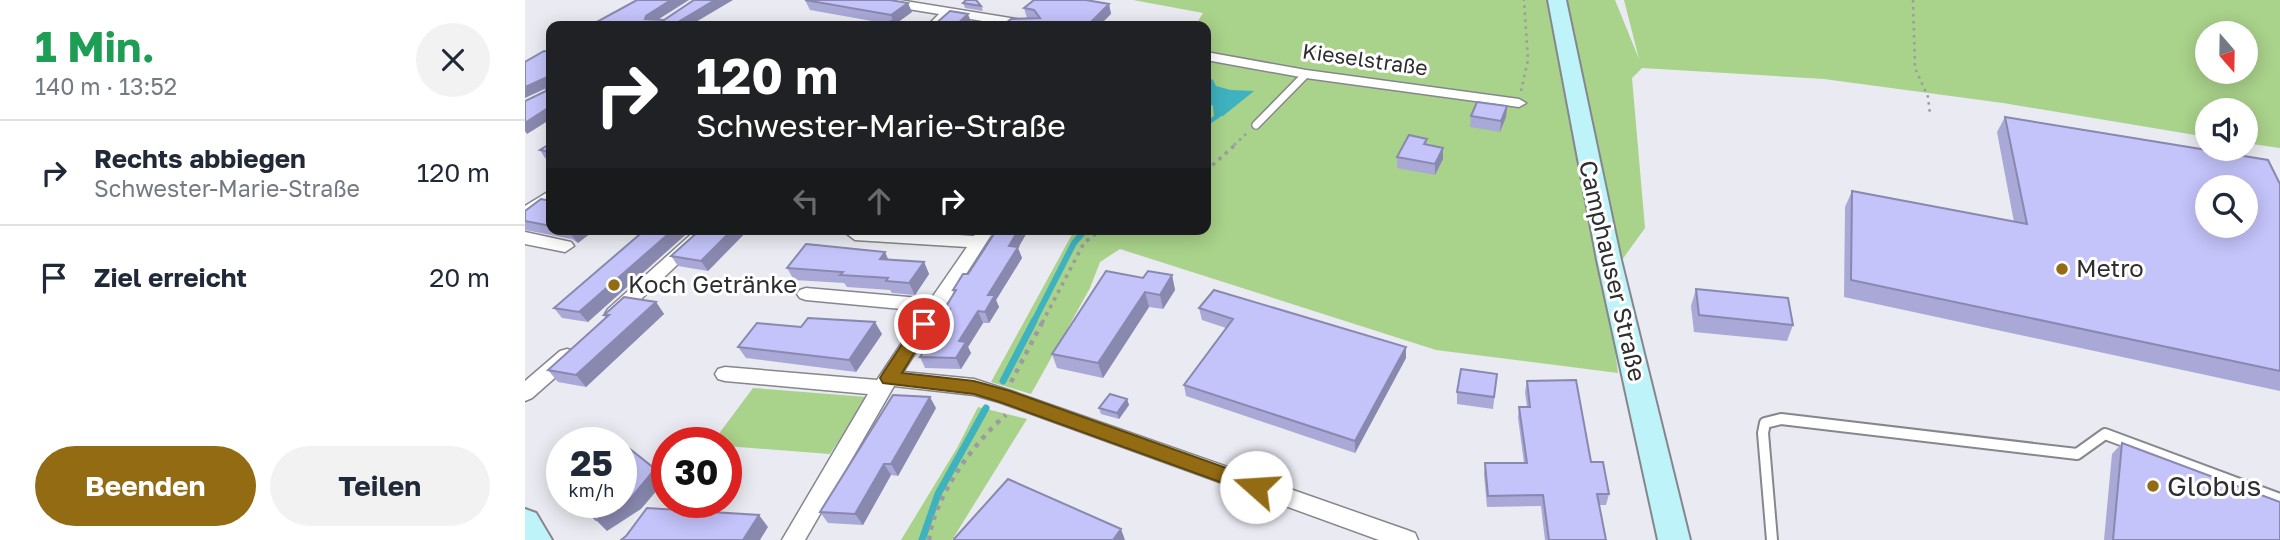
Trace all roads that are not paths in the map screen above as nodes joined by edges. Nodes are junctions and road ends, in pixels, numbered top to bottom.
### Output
1 (877, 0) edge
2 (1557, 0) edge
3 (949, 12) junction
4 (939, 21) edge
5 (1004, 21) edge
6 (1211, 57) edge
7 (1307, 74) junction
8 (1519, 103) road end
9 (1256, 125) road end
10 (546, 199) edge
11 (525, 214) edge
12 (700, 235) edge
13 (919, 235) edge
14 (983, 236) edge
15 (525, 238) edge
16 (565, 246) dead end
17 (806, 294) dead end
18 (936, 306) junction
19 (596, 329) edge
20 (576, 348) edge
21 (725, 374) dead end
22 (886, 383) junction
23 (525, 393) edge
24 (2280, 499) edge
25 (525, 523) edge
26 (536, 540) edge
27 (793, 540) edge
28 (1407, 540) edge
29 (1674, 540) edge
30 (1772, 540) edge

1 - 3 street
2 - 29 street, Camphauser Straße
3 - 4 street
3 - 5 street
6 - 7 street, Kieselstraße
7 - 8 street, Kieselstraße
7 - 9 lane
10 - 11 street
12 - 19 street
13 - 14 street
14 - 18 street
15 - 16 street
17 - 18 street
18 - 22 street
20 - 23 street
21 - 22 street
22 - 27 street
22 - 28 street
24 - 30 lane
25 - 26 street

